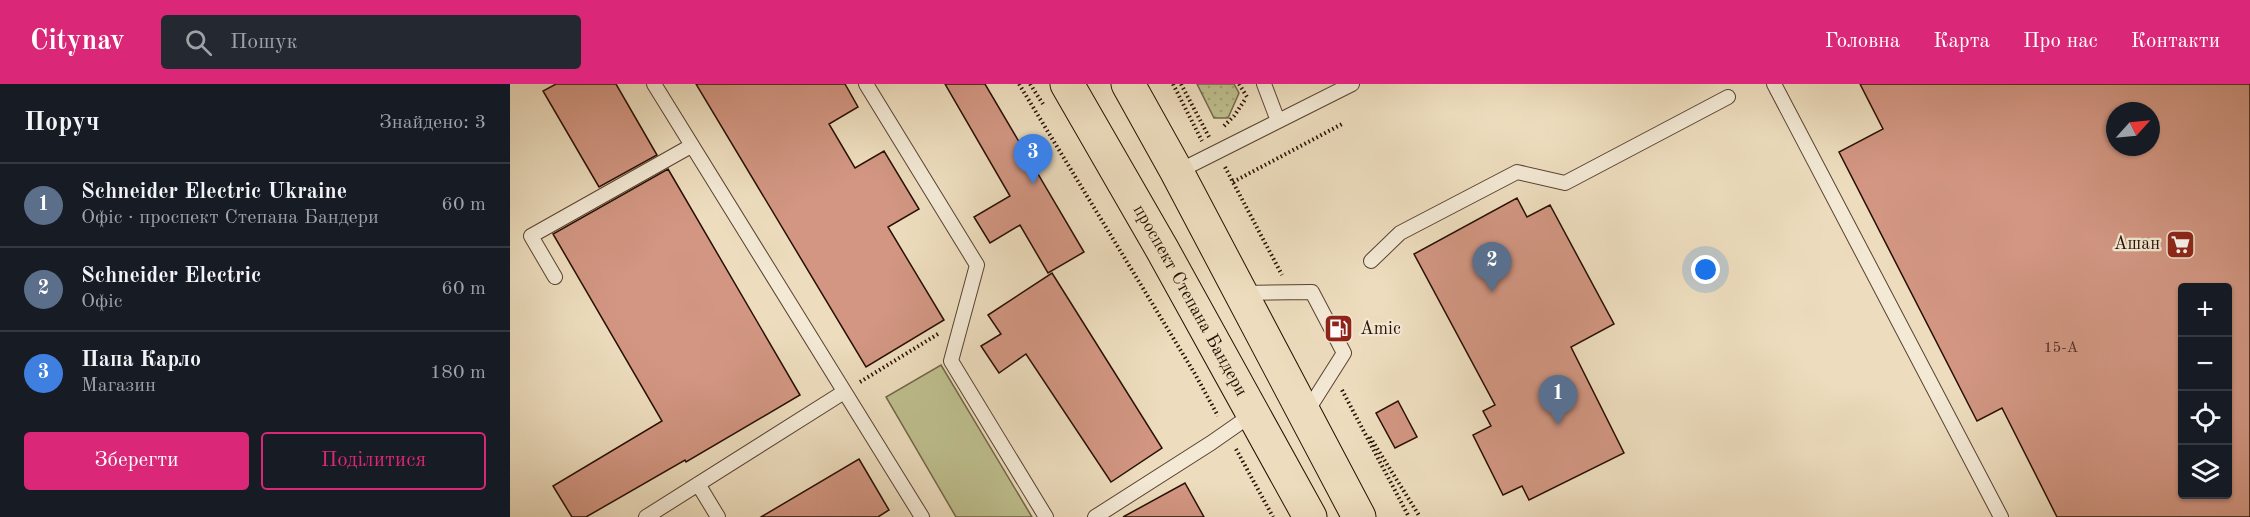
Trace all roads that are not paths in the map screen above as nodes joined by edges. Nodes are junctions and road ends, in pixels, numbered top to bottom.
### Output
1 (654, 84) edge
2 (866, 84) edge
3 (1128, 84) edge
4 (1264, 84) edge
5 (1352, 84) edge
6 (1774, 84) edge
7 (1068, 87) edge
8 (1728, 97) dead end
9 (1278, 122) junction
10 (691, 146) junction
11 (1177, 172) junction
12 (1371, 261) dead end
13 (555, 277) dead end
14 (1240, 293) junction
15 (844, 392) junction
16 (1254, 413) junction
17 (1305, 415) junction
18 (698, 484) junction
19 (646, 517) edge
20 (718, 517) edge
21 (921, 517) edge
22 (1046, 517) edge
23 (1095, 517) edge
24 (1310, 517) edge
25 (1359, 517) edge
26 (2001, 517) edge

1 - 10 lane
2 - 22 lane
3 - 11 main road
4 - 9 lane
5 - 9 lane
6 - 26 lane
7 - 16 main road, проспект Степана Бандери
8 - 12 lane
9 - 11 lane
10 - 13 lane
10 - 15 lane
11 - 14 main road
14 - 17 main road
14 - 17 lane
15 - 18 lane
15 - 21 lane
16 - 23 lane
16 - 24 main road, проспект Степана Бандери
17 - 25 main road
18 - 19 lane
18 - 20 lane

